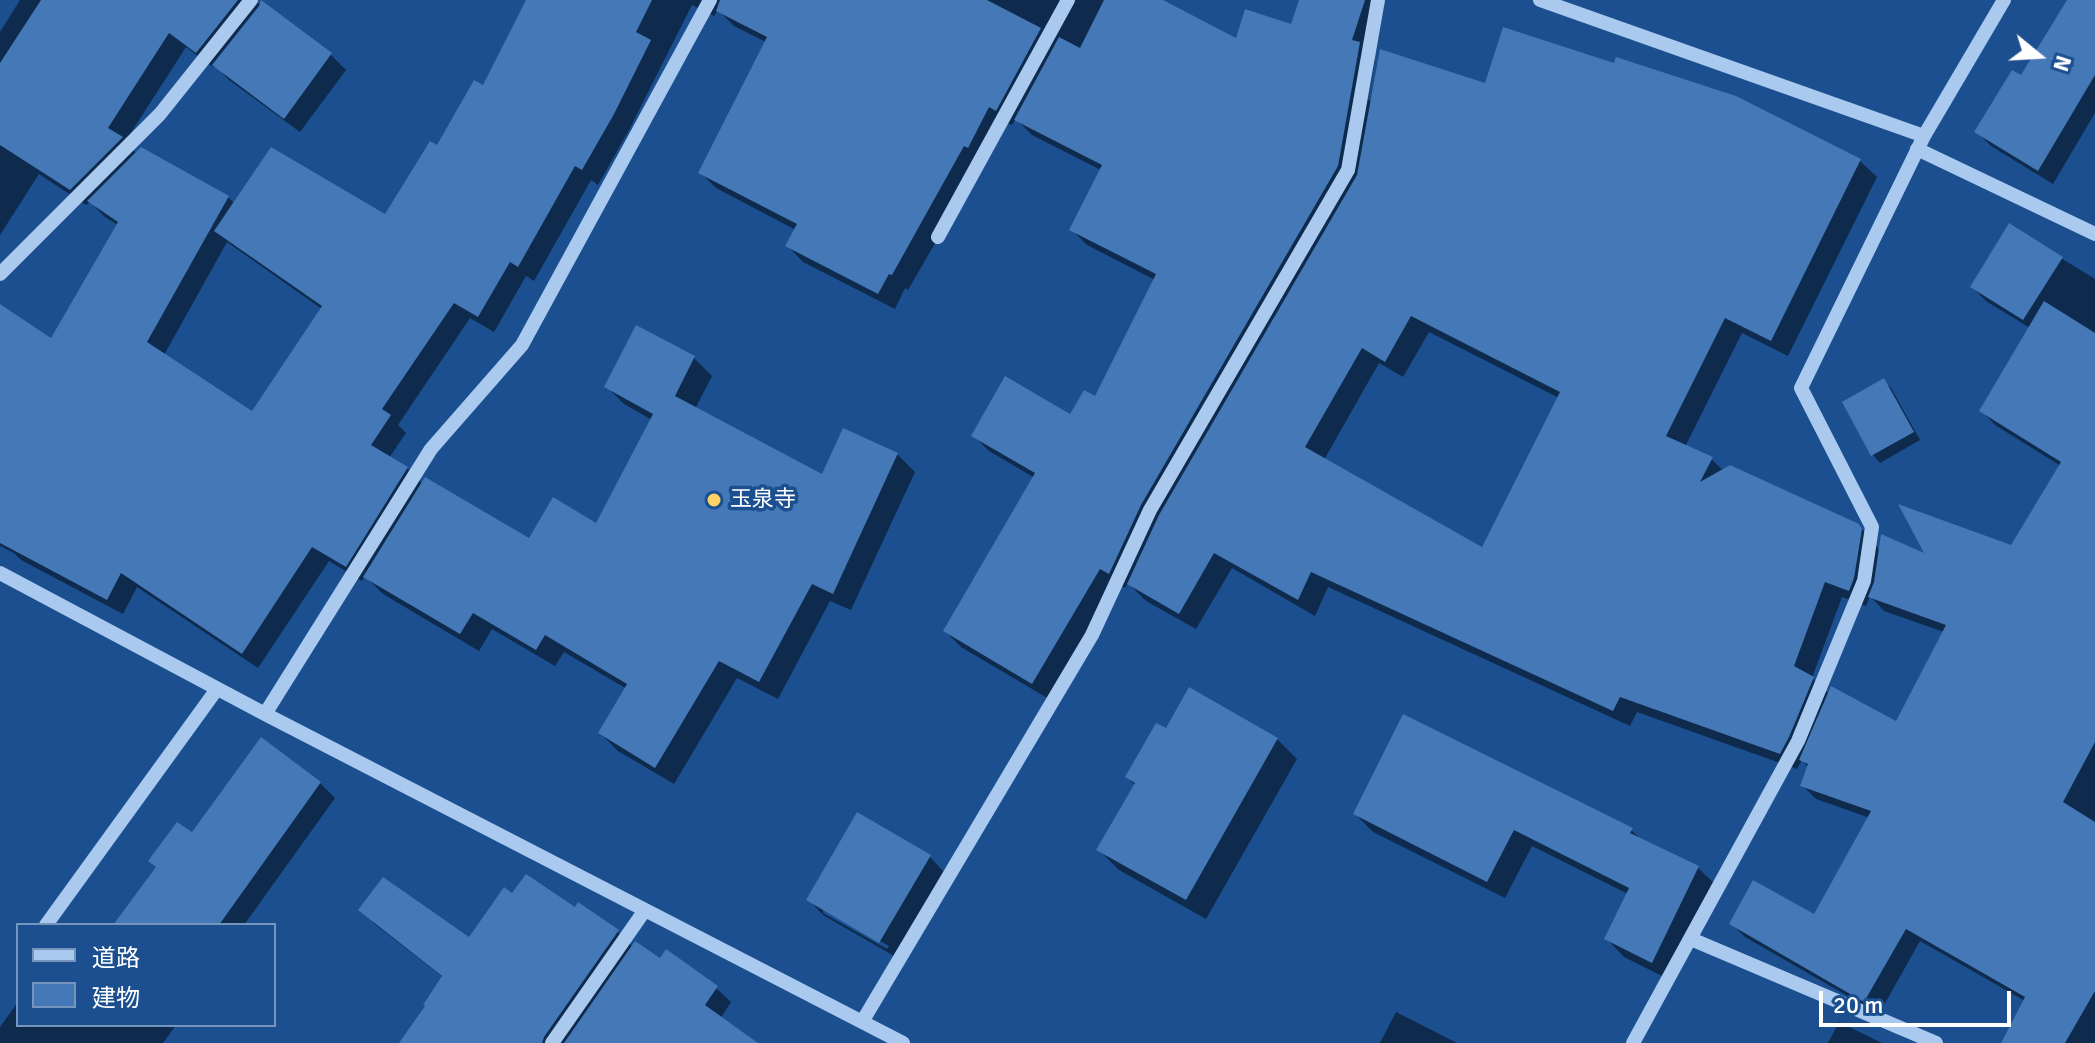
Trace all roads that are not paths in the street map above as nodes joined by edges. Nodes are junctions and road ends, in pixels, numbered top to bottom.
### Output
1 (251, 0) edge
2 (710, 0) edge
3 (1068, 0) edge
4 (1378, 0) edge
5 (1540, 0) edge
6 (2004, 0) edge
7 (1920, 143) junction
8 (2095, 234) edge
9 (938, 237) dead end
10 (0, 274) edge
11 (0, 573) edge
12 (217, 689) junction
13 (265, 714) junction
14 (645, 910) junction
15 (47, 923) edge
16 (1691, 939) junction
17 (862, 1022) junction
18 (552, 1043) edge
19 (903, 1043) edge
20 (1633, 1043) edge
21 (1936, 1043) edge

1 - 10 street
2 - 13 street
3 - 9 street
4 - 17 street
5 - 7 street
6 - 7 street
7 - 8 street
7 - 16 street
11 - 12 street
12 - 13 street
12 - 15 street
13 - 14 street
14 - 17 street
14 - 18 street
16 - 20 street
16 - 21 street
17 - 19 street

